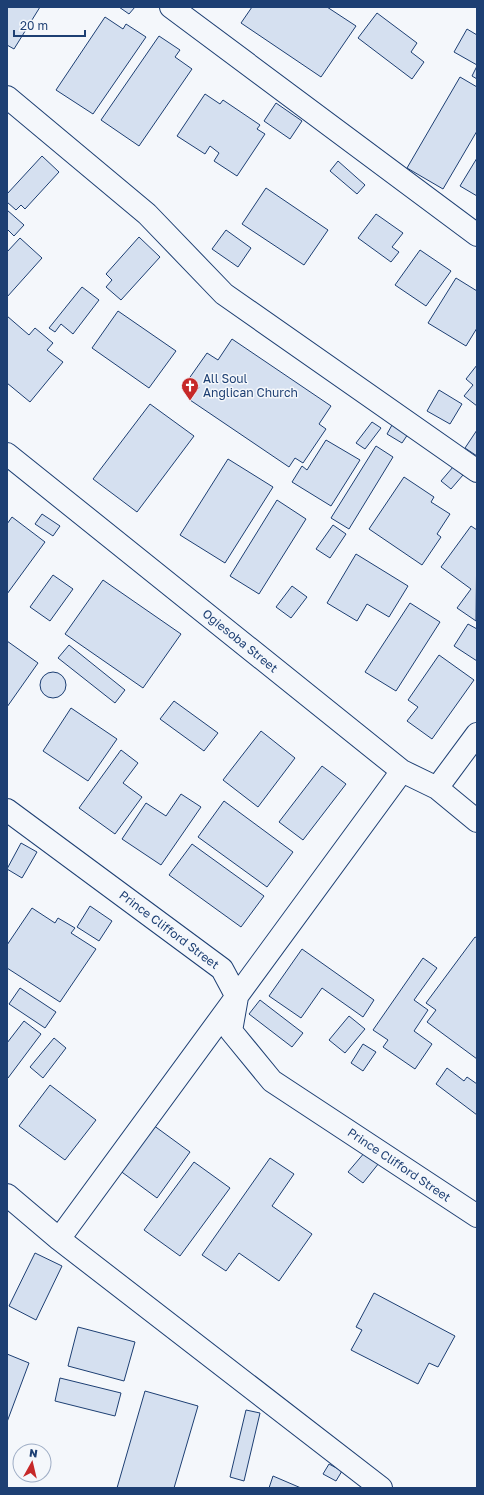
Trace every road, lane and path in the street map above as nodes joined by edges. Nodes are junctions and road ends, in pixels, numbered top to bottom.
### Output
1 (170, 7) edge
2 (7, 97) edge
3 (477, 235) edge
4 (7, 454) edge
5 (477, 470) edge
6 (477, 734) edge
7 (402, 771) junction
8 (436, 788) junction
9 (7, 810) edge
10 (477, 821) edge
11 (237, 997) junction
12 (7, 1195) edge
13 (477, 1216) edge
14 (59, 1239) junction
15 (381, 1488) edge

1 - 3 street
2 - 5 street
4 - 7 street, Ogiesoba Street
6 - 8 street
7 - 8 street, Ogiesoba Street
7 - 11 street
8 - 10 street, Ogiesoba Street
9 - 11 street, Prince Clifford Street
11 - 13 street, Prince Clifford Street
11 - 14 street
12 - 14 street
14 - 15 street

